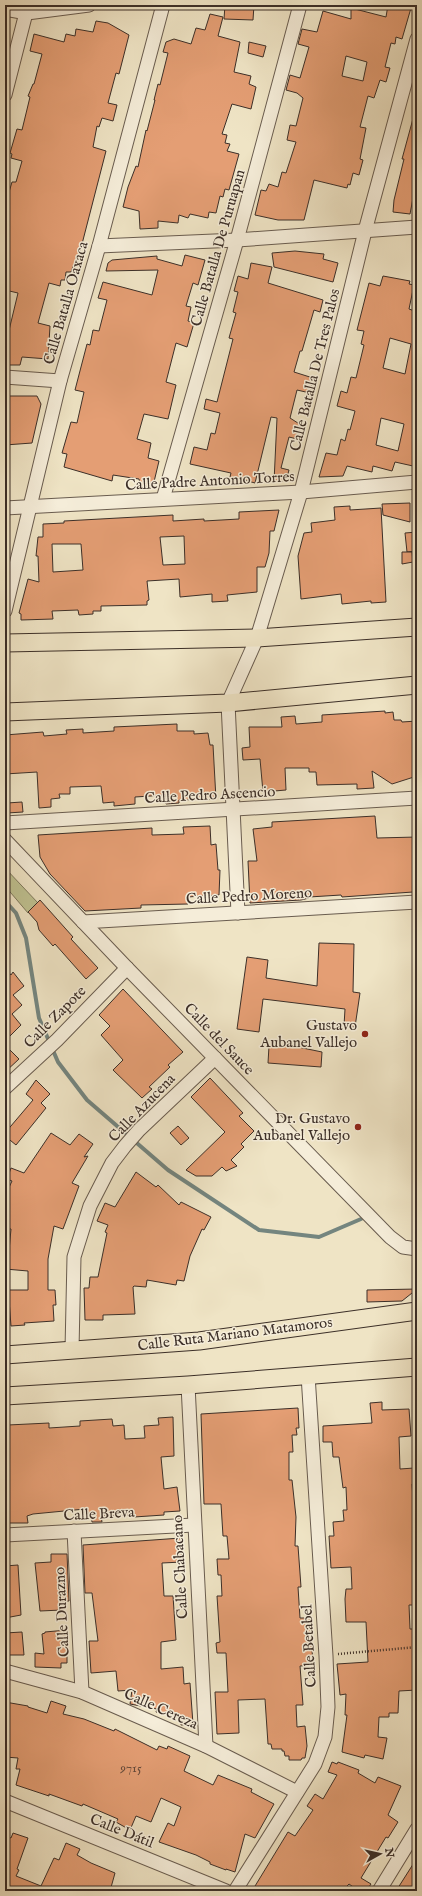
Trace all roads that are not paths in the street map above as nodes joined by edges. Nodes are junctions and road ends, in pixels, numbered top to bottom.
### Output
1 (89, 5) edge
2 (163, 5) edge
3 (300, 5) edge
4 (5, 9) edge
5 (27, 9) edge
6 (417, 39) edge
7 (5, 95) edge
8 (417, 227) edge
9 (365, 231) junction
10 (237, 240) junction
11 (99, 246) junction
12 (5, 377) edge
13 (60, 381) junction
14 (417, 482) edge
15 (301, 492) junction
16 (163, 499) junction
17 (5, 508) edge
18 (29, 508) junction
19 (5, 611) edge
20 (417, 627) edge
21 (257, 638) junction
22 (5, 643) edge
23 (417, 685) edge
24 (228, 703) junction
25 (5, 712) edge
26 (417, 798) edge
27 (234, 809) junction
28 (5, 823) edge
29 (5, 840) edge
30 (417, 902) edge
31 (238, 913) junction
32 (83, 922) junction
33 (127, 968) junction
34 (215, 1058) junction
35 (5, 1088) edge
36 (417, 1249) edge
37 (417, 1311) edge
38 (72, 1350) junction
39 (5, 1355) edge
40 (417, 1367) edge
41 (308, 1375) junction
42 (188, 1385) junction
43 (5, 1396) edge
44 (194, 1525) junction
45 (74, 1531) junction
46 (5, 1535) edge
47 (5, 1671) edge
48 (82, 1692) junction
49 (206, 1746) junction
50 (297, 1792) junction
51 (5, 1801) edge
52 (417, 1828) edge
53 (226, 1891) edge
54 (235, 1891) edge
55 (379, 1891) edge

1 - 5 street
2 - 11 street, Calle Batalla Oaxaca
3 - 10 street, Calle Batalla De Puruapan
4 - 5 street
5 - 7 street
6 - 9 street, Calle Batalla De Tres Palos
8 - 9 street
9 - 10 street
9 - 15 street, Calle Batalla De Tres Palos
10 - 11 street
10 - 16 street, Calle Batalla De Puruapan
11 - 13 street, Calle Batalla Oaxaca
12 - 13 street
13 - 18 street, Calle Batalla Oaxaca
14 - 15 street, Calle Padre Antonio Torres
15 - 16 street, Calle Padre Antonio Torres
15 - 21 street, Calle Batalla De Tres Palos
16 - 18 street, Calle Padre Antonio Torres
17 - 18 street, Calle Padre Antonio Torres
18 - 19 street, Calle Batalla Oaxaca
20 - 21 main road
21 - 22 main road
21 - 24 street, Calle Batalla De Tres Palos
23 - 24 main road
24 - 25 main road
24 - 27 street
26 - 27 street, Calle Pedro Ascencio
27 - 28 street, Calle Pedro Ascencio
27 - 31 street
29 - 32 street, Calle del Sauce
30 - 31 street, Calle Pedro Moreno
31 - 32 street, Calle Pedro Moreno
32 - 33 street, Calle del Sauce
33 - 34 street, Calle del Sauce
33 - 35 street, Calle Zapote
34 - 36 street, Calle del Sauce
34 - 38 street, Calle Azucena
37 - 38 main road, Calle Ruta Mariano Matamoros
38 - 39 main road, Calle Ruta Mariano Matamoros
40 - 41 main road
41 - 42 main road
41 - 50 street, Calle Betabel
42 - 43 main road
42 - 44 street, Calle Chabacano
44 - 45 street, Calle Breva
44 - 49 street, Calle Chabacano
45 - 46 street, Calle Breva
45 - 48 street, Calle Durazno
47 - 48 street, Calle Cereza
48 - 49 street, Calle Cereza
49 - 50 street, Calle Cereza
50 - 54 street, Calle Betabel
51 - 53 street, Calle Dátil
52 - 55 street

